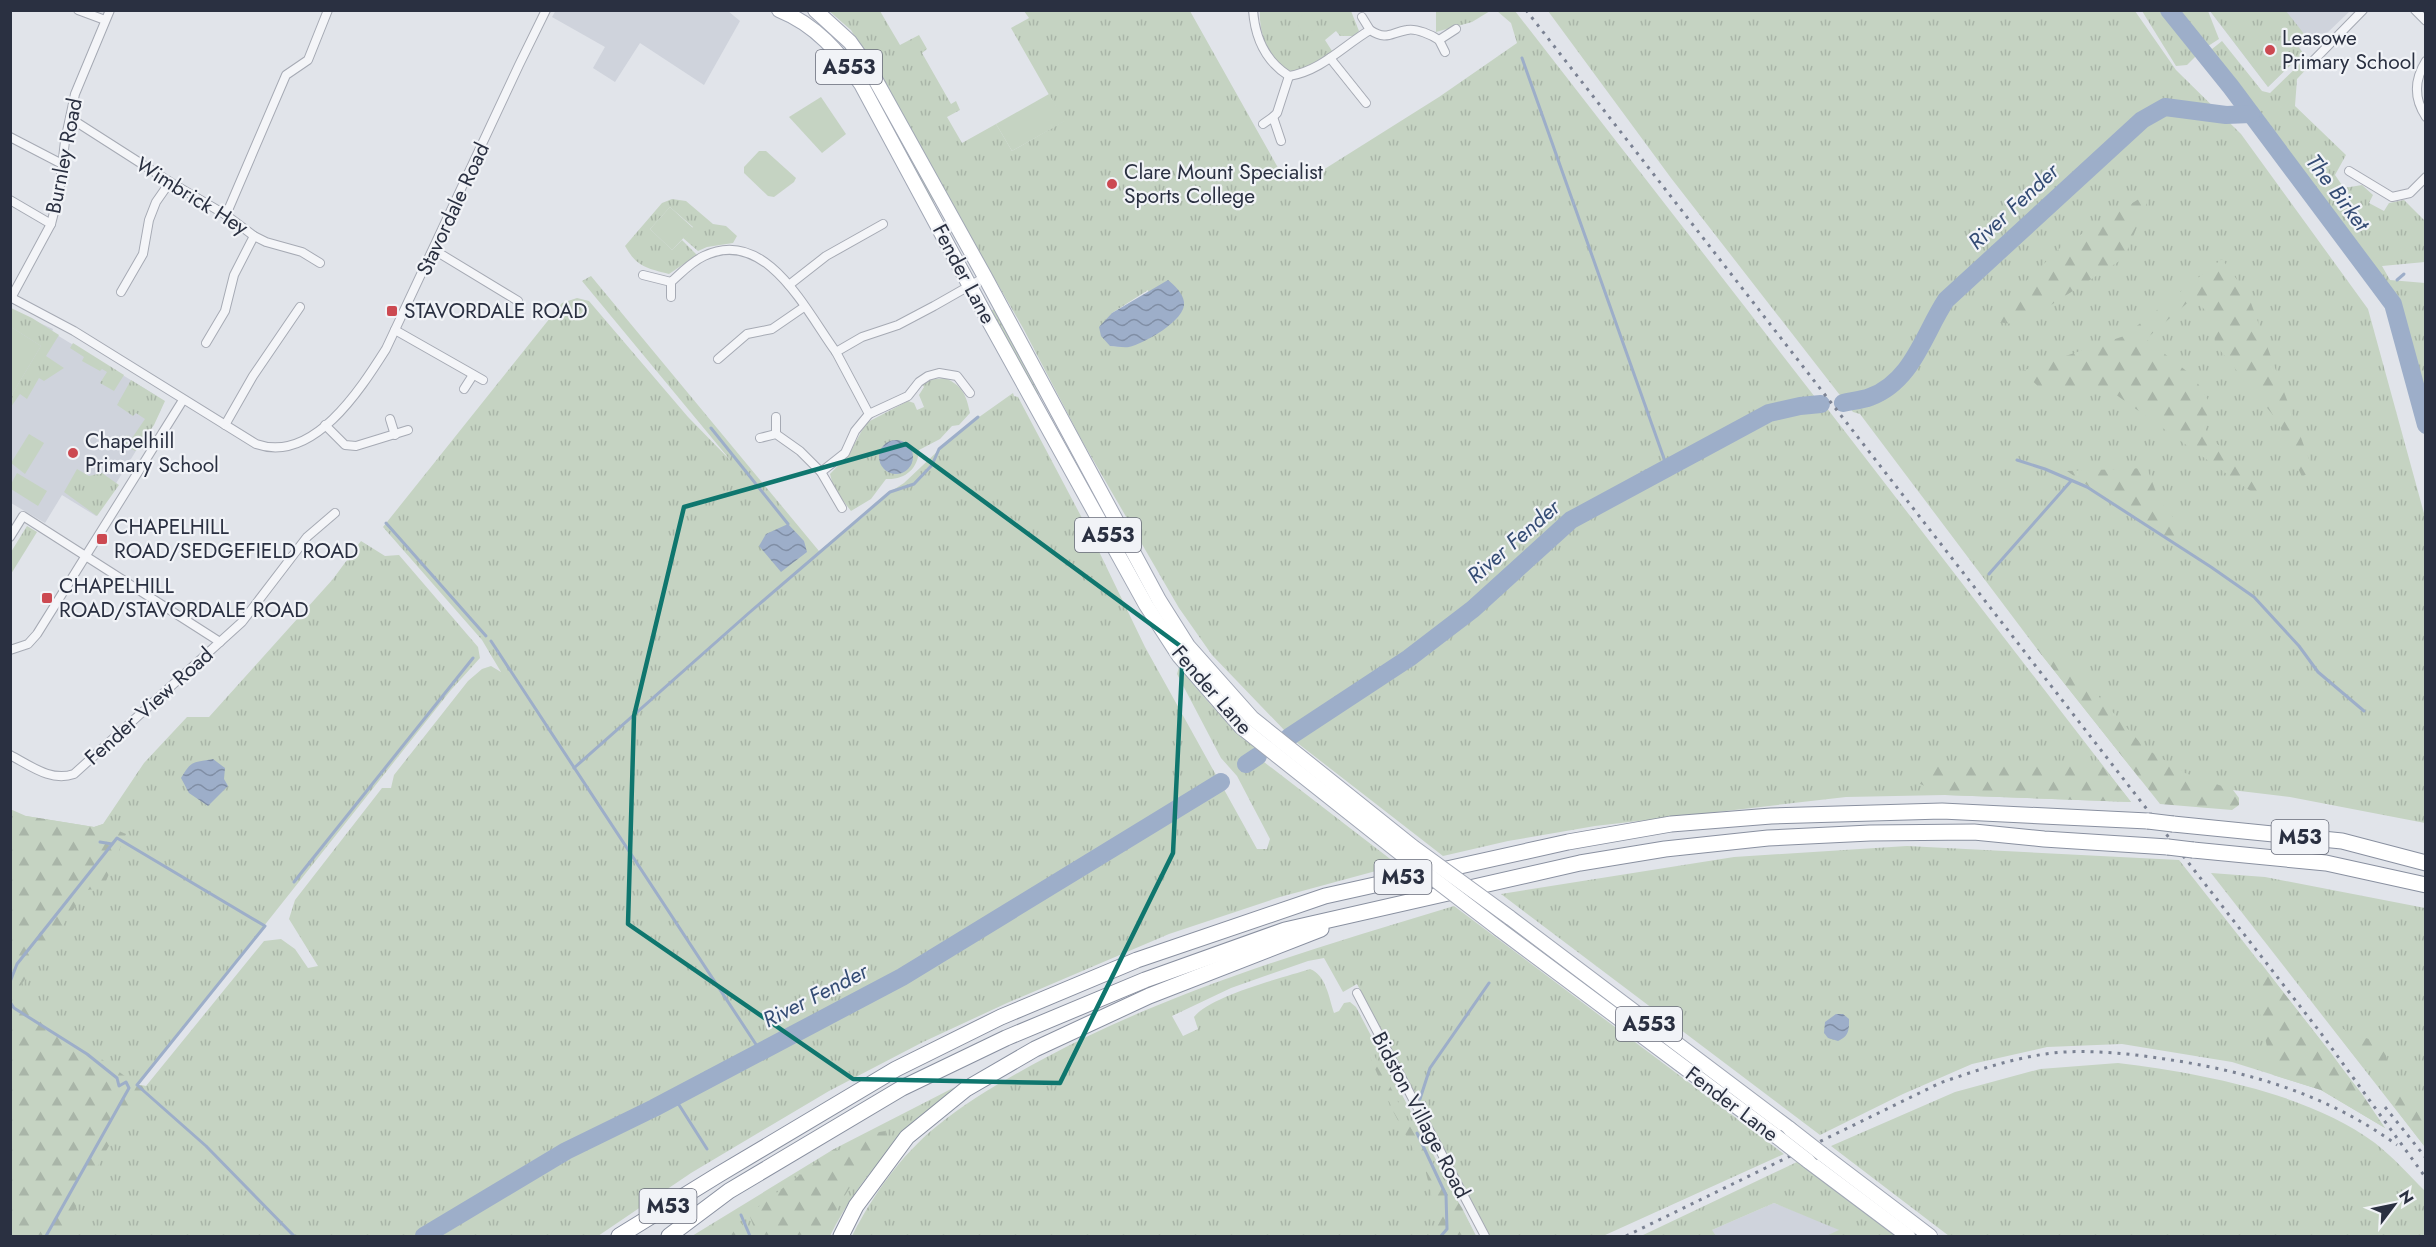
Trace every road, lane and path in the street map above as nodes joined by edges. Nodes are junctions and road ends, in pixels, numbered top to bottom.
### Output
1 (78, 10) edge
2 (110, 10) edge
3 (328, 10) edge
4 (546, 10) edge
5 (779, 10) edge
6 (815, 10) edge
7 (1253, 10) edge
8 (2363, 10) edge
9 (2415, 10) edge
10 (1362, 17) dead end
11 (105, 20) junction
12 (2426, 21) edge
13 (1455, 29) dead end
14 (1370, 30) junction
15 (1439, 40) junction
16 (1445, 52) dead end
17 (1330, 58) junction
18 (2314, 60) dead end
19 (2426, 61) edge
20 (1289, 76) junction
21 (1366, 103) dead end
22 (1273, 117) junction
23 (2426, 117) edge
24 (70, 118) junction
25 (1263, 124) dead end
26 (10, 136) edge
27 (1281, 141) dead end
28 (62, 164) junction
29 (2349, 171) dead end
30 (2426, 177) edge
31 (170, 182) junction
32 (10, 200) edge
33 (226, 215) junction
34 (51, 224) junction
35 (883, 224) dead end
36 (254, 236) junction
37 (434, 250) junction
38 (321, 262) dead end
39 (643, 275) dead end
40 (985, 277) junction
41 (127, 282) junction
42 (671, 282) junction
43 (789, 285) junction
44 (970, 286) junction
45 (137, 288) dead end
46 (121, 292) dead end
47 (11, 297) edge
48 (671, 297) dead end
49 (518, 301) dead end
50 (300, 307) dead end
51 (804, 307) junction
52 (395, 330) junction
53 (206, 343) dead end
54 (836, 352) junction
55 (718, 359) dead end
56 (473, 375) junction
57 (483, 380) dead end
58 (464, 389) dead end
59 (970, 393) dead end
60 (183, 400) junction
61 (869, 414) junction
62 (776, 417) dead end
63 (390, 419) dead end
64 (225, 425) junction
65 (325, 425) junction
66 (408, 430) dead end
67 (776, 434) junction
68 (394, 435) junction
69 (760, 438) dead end
70 (821, 472) junction
71 (842, 508) dead end
72 (335, 513) dead end
73 (10, 537) edge
74 (87, 557) junction
75 (220, 642) junction
76 (10, 650) edge
77 (10, 755) edge
78 (1409, 852) junction
79 (2426, 862) edge
80 (2426, 885) edge
81 (1374, 908) junction
82 (1357, 993) dead end
83 (718, 1174) junction
84 (619, 1236) edge
85 (638, 1236) edge
86 (669, 1236) edge
87 (841, 1236) edge
88 (1485, 1236) edge
89 (1908, 1236) edge
90 (1930, 1236) edge

1 - 11 street
2 - 11 street, Burnley Road
3 - 33 street
4 - 37 street, Stavordale Road
5 - 44 main road, Fender Lane / A553
6 - 40 main road, Fender Lane / A553
7 - 20 street
8 - 18 street
9 - 12 street
10 - 14 street
11 - 24 street, Burnley Road
13 - 15 street
14 - 15 street
14 - 17 street
15 - 16 street
17 - 20 street
17 - 21 street
19 - 23 street
20 - 22 street
22 - 25 street
22 - 27 street
24 - 28 street, Burnley Road
24 - 31 street, Wimbrick Hey
26 - 28 street
28 - 34 street, Burnley Road
29 - 30 street
31 - 33 street, Wimbrick Hey
31 - 41 street
32 - 34 street
33 - 36 street, Wimbrick Hey
34 - 47 street, Burnley Road
35 - 43 street
36 - 38 street, Wimbrick Hey
36 - 53 street
37 - 49 street
37 - 52 street, Stavordale Road
39 - 42 street
40 - 44 street
40 - 78 main road, Fender Lane / A553
41 - 45 street
41 - 46 street
42 - 43 street
42 - 48 street
43 - 51 street
44 - 54 street
44 - 78 main road, Fender Lane / A553
47 - 60 street, Stavordale Road
50 - 64 street
51 - 54 street
51 - 55 street
52 - 56 street
52 - 65 street, Stavordale Road
54 - 61 street
56 - 57 street
56 - 58 street
59 - 61 street
60 - 64 street, Stavordale Road
60 - 74 street
61 - 70 street
62 - 67 street
63 - 68 street
64 - 65 street, Stavordale Road
65 - 68 street
66 - 68 street
67 - 69 street
67 - 70 street
70 - 71 street
72 - 75 street, Fender View Road
73 - 74 street
74 - 75 street
74 - 76 street
75 - 77 street, Fender View Road
78 - 89 main road, Fender Lane / A553, bridge
78 - 90 main road, Fender Lane / A553, bridge
79 - 83 highway, M53, bridge
80 - 81 highway, M53, bridge
81 - 86 highway, M53
81 - 87 highway, M53
82 - 88 street, Bidston Village Road
83 - 84 highway, M53
83 - 85 highway, M53

